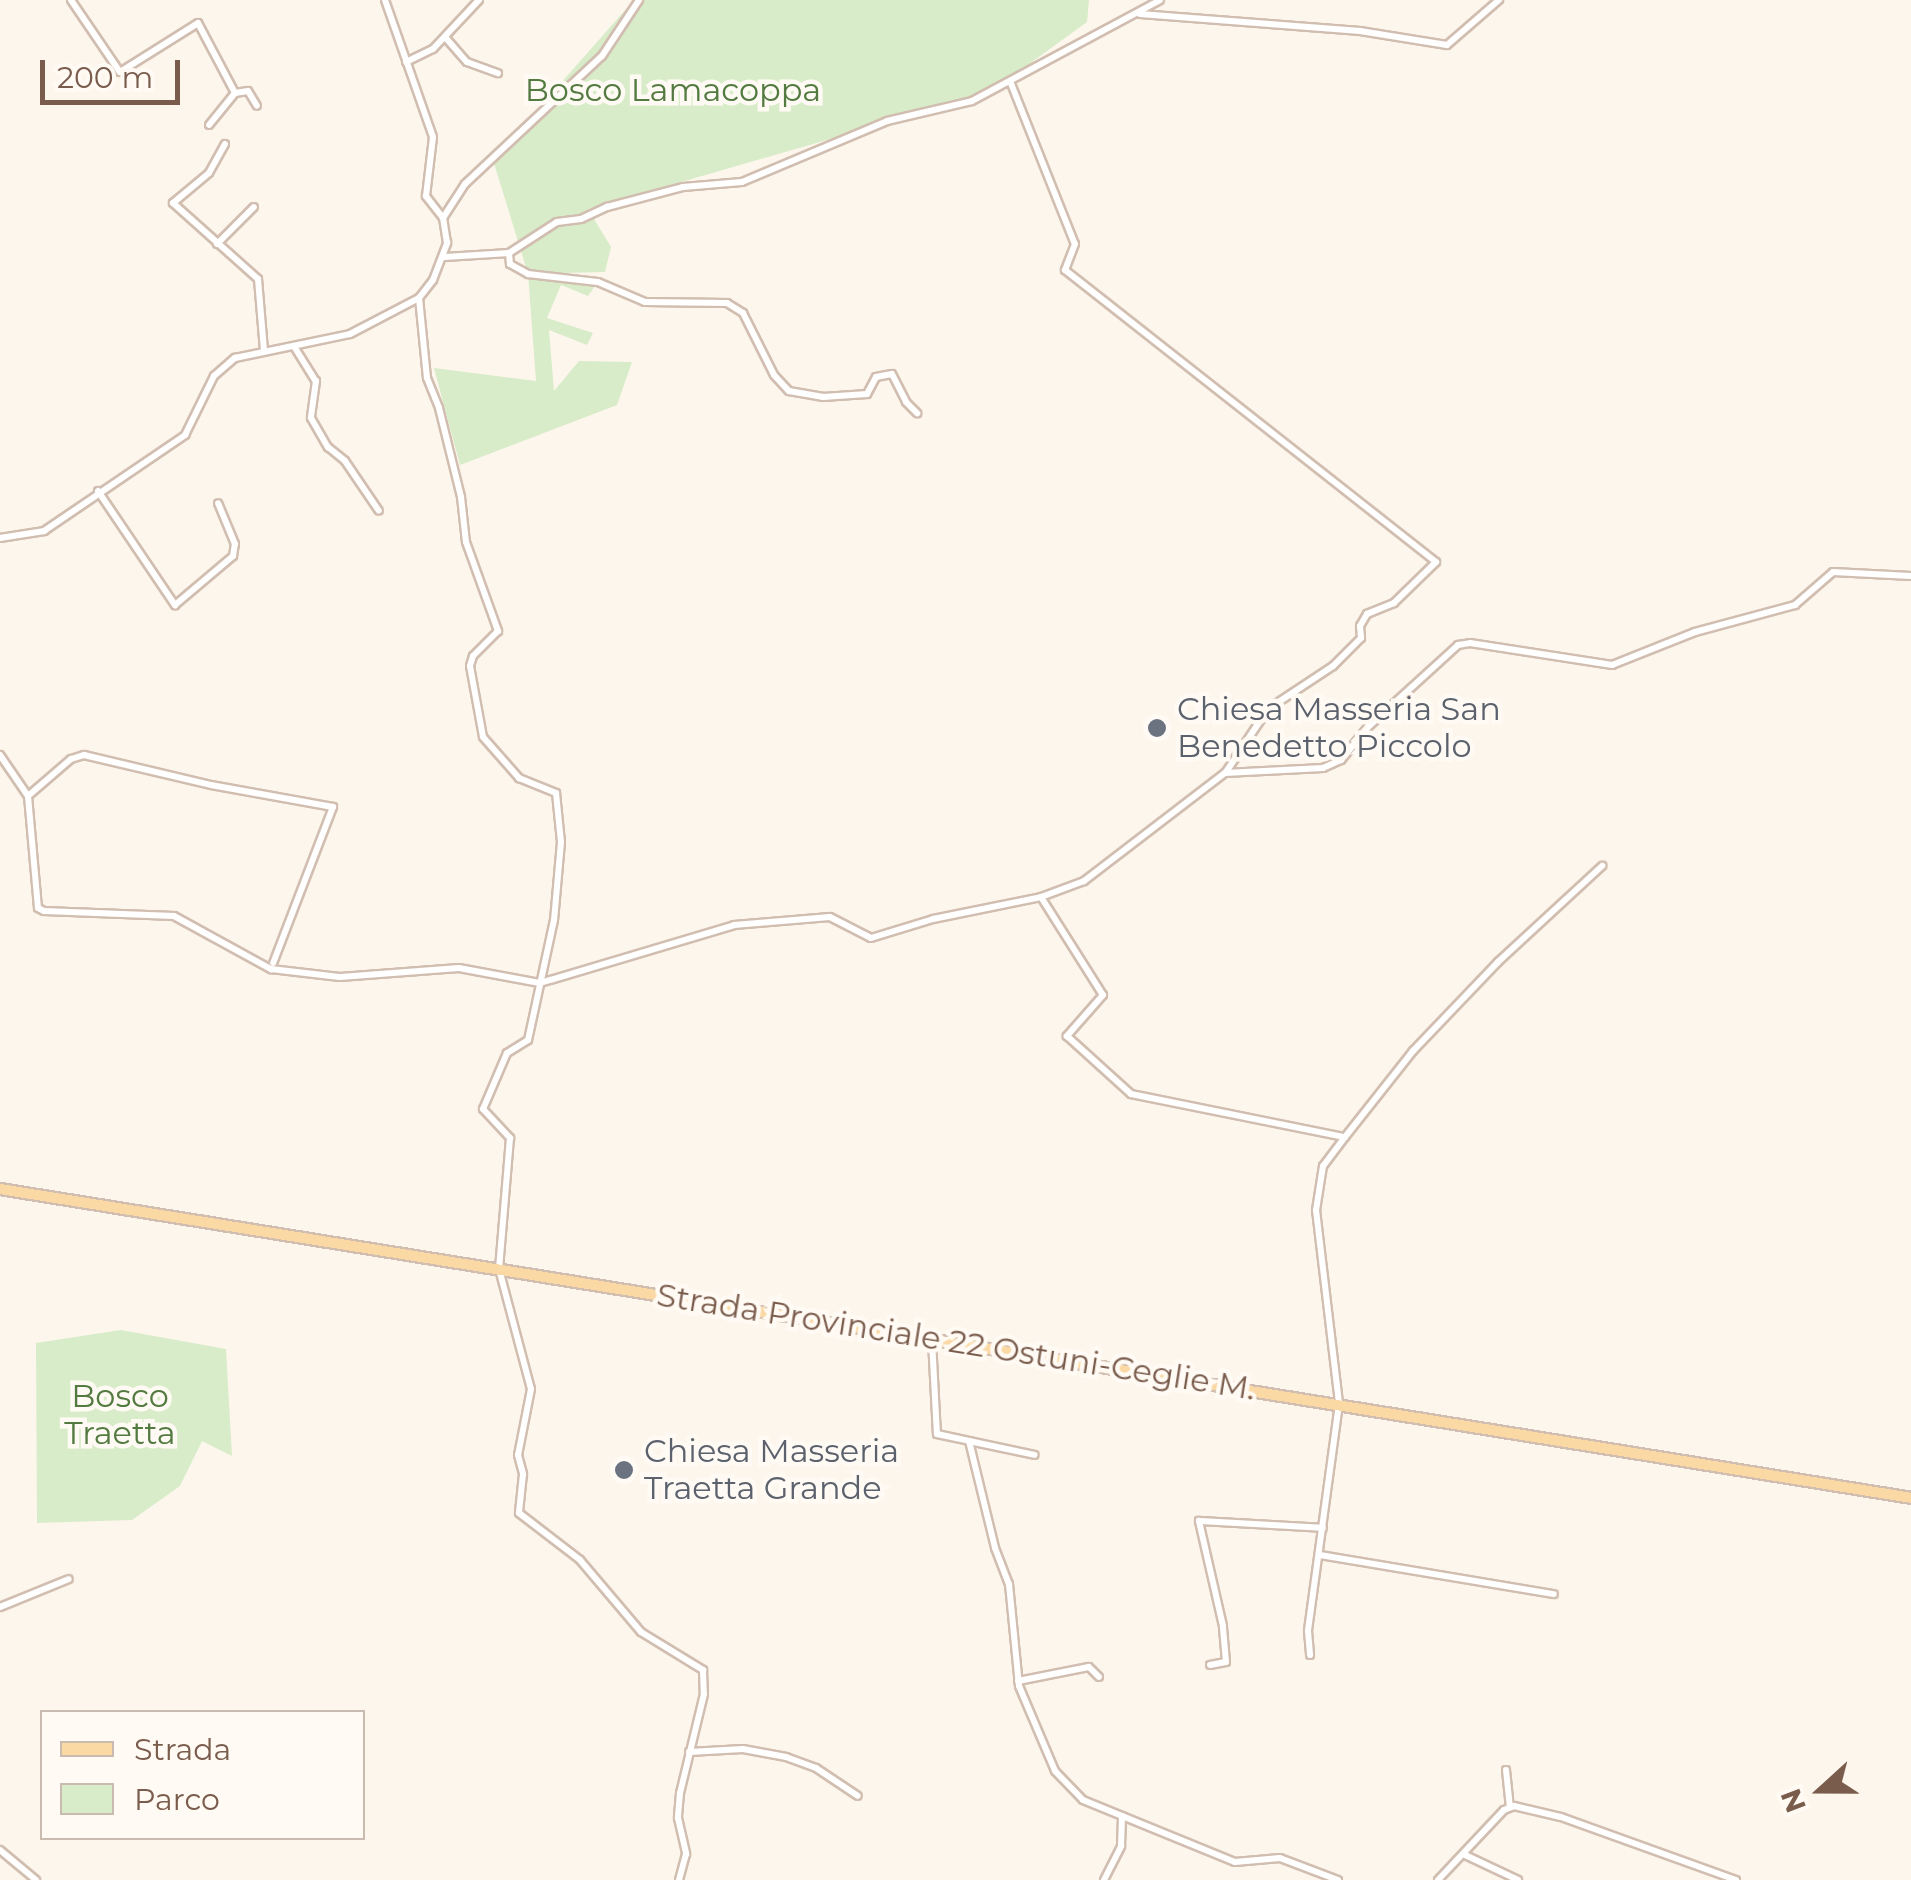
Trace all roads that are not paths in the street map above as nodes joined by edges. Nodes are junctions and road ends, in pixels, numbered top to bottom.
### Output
1 (71, 0) edge
2 (386, 0) edge
3 (479, 0) edge
4 (638, 0) edge
5 (1160, 0) edge
6 (1499, 0) edge
7 (1154, 10) junction
8 (445, 36) junction
9 (406, 62) junction
10 (498, 73) dead end
11 (1010, 80) junction
12 (235, 93) junction
13 (257, 106) dead end
14 (209, 125) dead end
15 (225, 144) dead end
16 (254, 207) dead end
17 (443, 218) junction
18 (217, 244) junction
19 (509, 253) junction
20 (444, 257) junction
21 (419, 298) junction
22 (294, 346) junction
23 (264, 352) junction
24 (917, 414) dead end
25 (98, 492) junction
26 (218, 503) dead end
27 (379, 511) dead end
28 (0, 538) edge
29 (1911, 576) edge
30 (0, 755) edge
31 (1225, 772) junction
32 (28, 796) junction
33 (1602, 866) dead end
34 (1041, 897) junction
35 (273, 963) dead end
36 (540, 983) junction
37 (1345, 1136) junction
38 (0, 1189) edge
39 (500, 1269) junction
40 (932, 1339) junction
41 (1339, 1404) junction
42 (969, 1441) junction
43 (1035, 1454) dead end
44 (1911, 1498) edge
45 (1322, 1528) junction
46 (1320, 1554) junction
47 (69, 1579) dead end
48 (1554, 1594) dead end
49 (0, 1607) edge
50 (1310, 1655) dead end
51 (1210, 1665) dead end
52 (1100, 1677) dead end
53 (1018, 1681) junction
54 (689, 1752) junction
55 (1506, 1770) dead end
56 (858, 1796) dead end
57 (1510, 1808) junction
58 (1122, 1816) junction
59 (0, 1850) edge
60 (1463, 1854) junction
61 (36, 1880) edge
62 (679, 1880) edge
63 (1104, 1880) edge
64 (1338, 1880) edge
65 (1438, 1880) edge
66 (1518, 1880) edge
67 (1736, 1880) edge

1 - 12 street
2 - 9 street
3 - 8 street
4 - 17 street
5 - 7 street
6 - 7 street
7 - 11 street
8 - 9 street
8 - 10 street
9 - 17 street
11 - 19 street
11 - 31 street
12 - 13 street
12 - 14 street
15 - 18 street
16 - 18 street
17 - 20 street
18 - 23 street
19 - 20 street
19 - 24 street
20 - 21 street
21 - 22 street
21 - 36 street
22 - 23 street
22 - 27 street
23 - 25 street
25 - 26 street
25 - 28 street
29 - 31 street
30 - 32 street
31 - 34 street
32 - 35 street
32 - 36 street
33 - 37 street
34 - 36 street
34 - 37 street
36 - 39 street
37 - 41 street
38 - 39 main road, Strada Provinciale 22 Ostuni-Ceglie M.
39 - 40 main road, Strada Provinciale 22 Ostuni-Ceglie M.
39 - 54 street
40 - 41 main road, Strada Provinciale 22 Ostuni-Ceglie M.
40 - 42 street
41 - 44 main road, Strada Provinciale 22 Ostuni-Ceglie M.
41 - 45 street
42 - 43 street
42 - 53 street
45 - 46 street
45 - 51 street
46 - 48 street
46 - 50 street
47 - 49 street
52 - 53 street
53 - 58 street
54 - 56 street
54 - 62 street
55 - 57 street
57 - 60 street
57 - 67 street
58 - 63 street
58 - 64 street
59 - 61 street
60 - 65 street
60 - 66 street

